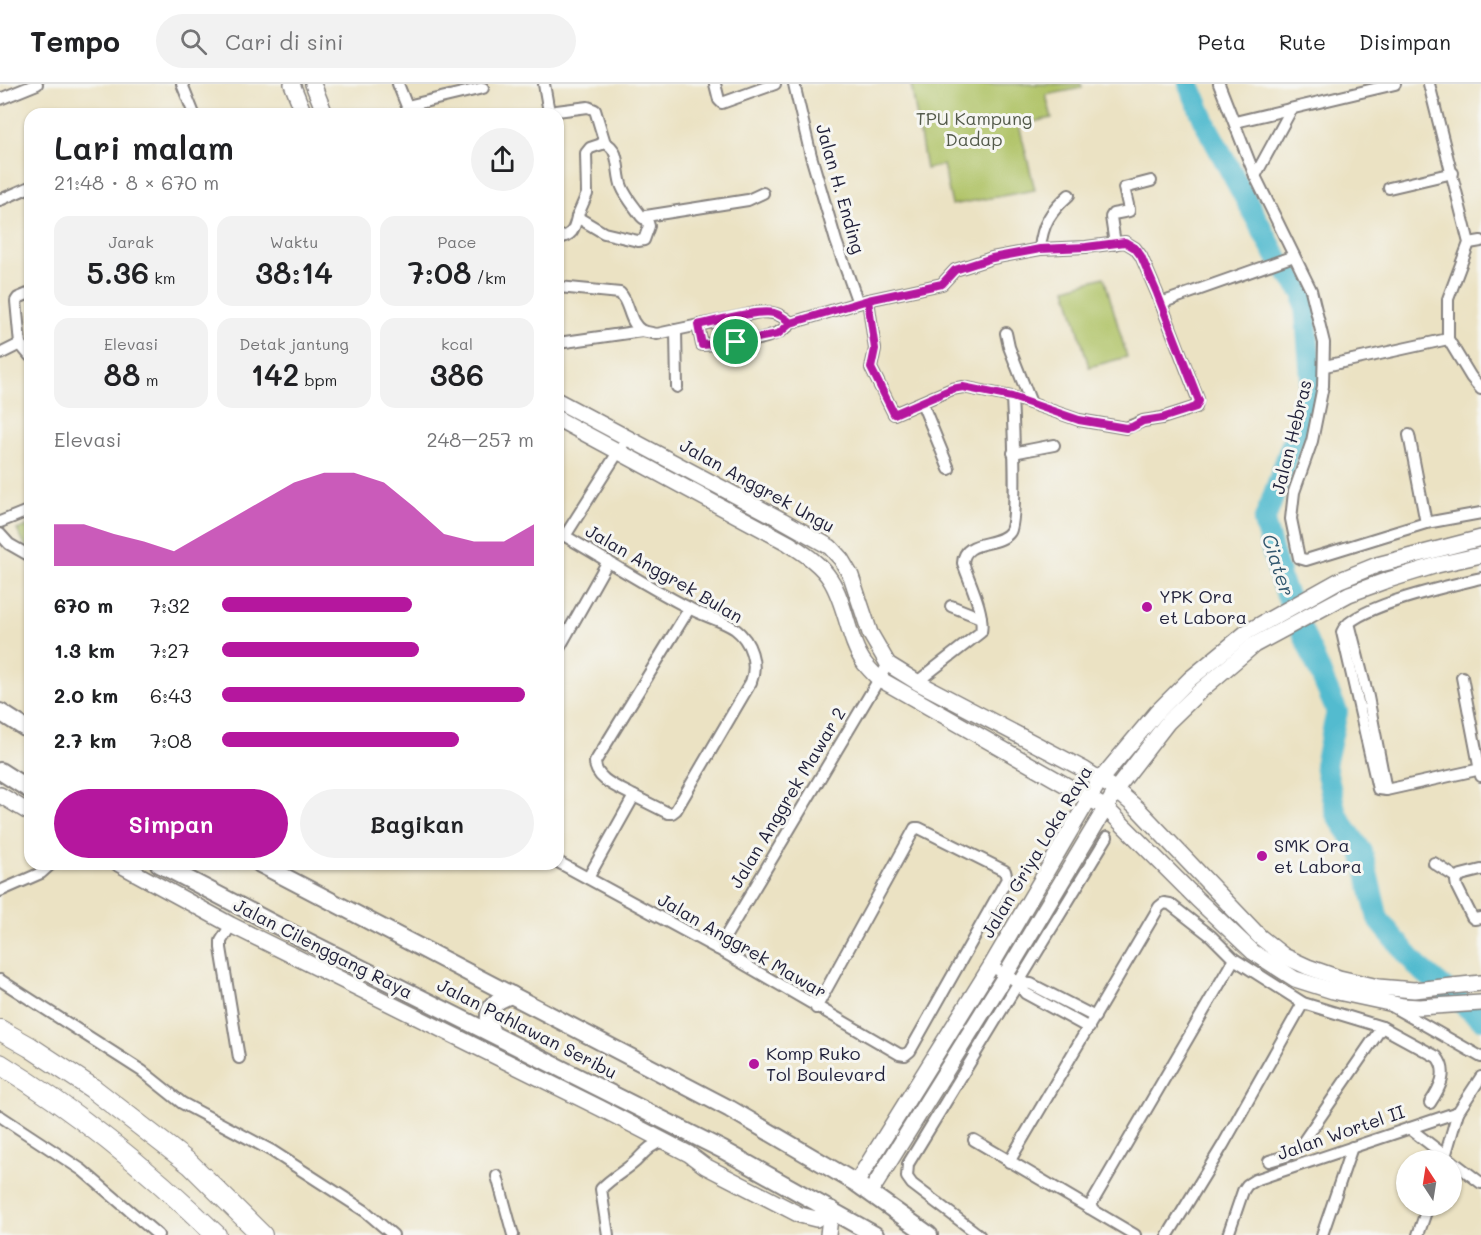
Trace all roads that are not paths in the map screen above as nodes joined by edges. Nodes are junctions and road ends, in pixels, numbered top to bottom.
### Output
1 (37, 84) edge
2 (182, 84) edge
3 (292, 84) edge
4 (313, 84) edge
5 (398, 84) edge
6 (544, 84) edge
7 (715, 84) edge
8 (775, 84) edge
9 (794, 84) edge
10 (1219, 84) edge
11 (1395, 84) edge
12 (1429, 84) edge
13 (483, 88) dead end
14 (0, 99) edge
15 (192, 108) edge
16 (302, 108) edge
17 (323, 108) edge
18 (408, 108) edge
19 (416, 108) edge
20 (548, 108) edge
21 (564, 110) edge
22 (1291, 110) junction
23 (1235, 122) junction
24 (605, 143) junction
25 (1453, 173) junction
26 (1255, 176) junction
27 (1151, 181) dead end
28 (1389, 188) dead end
29 (24, 190) edge
30 (763, 193) dead end
31 (1069, 195) dead end
32 (0, 200) edge
33 (646, 216) junction
34 (577, 217) junction
35 (564, 236) edge
36 (1481, 241) edge
37 (1469, 243) junction
38 (1115, 244) junction
39 (1040, 249) junction
40 (1291, 257) junction
41 (564, 287) edge
42 (24, 296) edge
43 (863, 301) junction
44 (1161, 303) junction
45 (791, 323) junction
46 (698, 325) junction
47 (676, 330) junction
48 (642, 332) junction
49 (1006, 333) dead end
50 (1448, 339) junction
51 (564, 342) edge
52 (20, 344) junction
53 (24, 349) edge
54 (0, 354) edge
55 (1325, 366) junction
56 (676, 387) dead end
57 (1481, 389) edge
58 (1012, 397) junction
59 (922, 403) junction
60 (1031, 403) junction
61 (564, 404) edge
62 (564, 421) edge
63 (1408, 435) dead end
64 (627, 438) junction
65 (1054, 445) dead end
66 (618, 452) junction
67 (1013, 453) junction
68 (949, 469) dead end
69 (24, 512) edge
70 (1481, 513) edge
71 (0, 522) edge
72 (1426, 524) junction
73 (564, 531) edge
74 (0, 534) edge
75 (564, 535) edge
76 (1481, 538) edge
77 (24, 553) edge
78 (1481, 555) edge
79 (608, 561) junction
80 (1481, 578) edge
81 (951, 606) dead end
82 (689, 609) junction
83 (981, 618) junction
84 (1349, 623) junction
85 (564, 639) edge
86 (1251, 639) junction
87 (888, 664) junction
88 (1462, 676) dead end
89 (878, 678) junction
90 (917, 682) junction
91 (0, 712) edge
92 (24, 727) edge
93 (0, 771) edge
94 (1480, 772) edge
95 (1100, 780) junction
96 (24, 786) edge
97 (1116, 790) junction
98 (1386, 790) junction
99 (0, 795) edge
100 (634, 796) junction
101 (1089, 798) junction
102 (1106, 808) junction
103 (24, 809) edge
104 (1107, 837) dead end
105 (1434, 863) dead end
106 (564, 864) edge
107 (44, 870) edge
108 (130, 870) edge
109 (171, 870) edge
110 (271, 870) edge
111 (1481, 870) edge
112 (588, 878) junction
113 (1457, 878) junction
114 (0, 891) edge
115 (1481, 918) edge
116 (231, 925) junction
117 (718, 949) junction
118 (1234, 959) junction
119 (991, 966) junction
120 (1013, 979) junction
121 (0, 980) edge
122 (1477, 984) edge
123 (512, 994) junction
124 (1303, 1003) junction
125 (1387, 1003) junction
126 (1481, 1003) edge
127 (816, 1008) junction
128 (1095, 1017) junction
129 (1382, 1027) junction
130 (1089, 1028) junction
131 (0, 1030) edge
132 (492, 1033) junction
133 (1481, 1057) edge
134 (239, 1058) dead end
135 (0, 1064) edge
136 (1481, 1077) edge
137 (1430, 1103) dead end
138 (1458, 1112) junction
139 (0, 1116) edge
140 (1409, 1128) junction
141 (974, 1140) dead end
142 (663, 1141) junction
143 (1352, 1147) junction
144 (1436, 1150) edge
145 (1450, 1150) edge
146 (1269, 1161) dead end
147 (1009, 1162) junction
148 (1462, 1170) edge
149 (496, 1176) dead end
150 (856, 1183) junction
151 (1481, 1183) edge
152 (870, 1193) junction
153 (1089, 1208) junction
154 (831, 1209) junction
155 (1425, 1216) edge
156 (965, 1231) edge
157 (158, 1235) edge
158 (216, 1235) edge
159 (262, 1235) edge
160 (393, 1235) edge
161 (513, 1235) edge
162 (608, 1235) edge
163 (828, 1235) edge
164 (874, 1235) edge
165 (929, 1235) edge
166 (979, 1235) edge
167 (1135, 1235) edge
168 (1168, 1235) edge
169 (1228, 1235) edge
170 (1322, 1235) edge
171 (1418, 1235) edge

1 - 14 street
2 - 15 street
3 - 16 street
4 - 17 street
5 - 18 street
6 - 20 street
7 - 8 street
9 - 43 street, Jalan H. Ending
10 - 23 street, Jalan Hebras
11 - 22 street
12 - 25 street
13 - 19 street
21 - 24 street
22 - 23 street
22 - 26 street
23 - 26 street, Jalan Hebras
24 - 33 street
24 - 34 street
25 - 28 street
25 - 37 street
26 - 40 street, Jalan Hebras
27 - 38 street
29 - 32 street
30 - 33 street
31 - 39 street
33 - 34 street
34 - 35 street
36 - 37 street
37 - 50 street
38 - 39 street
38 - 44 street
39 - 43 street
40 - 44 street
40 - 55 street, Jalan Hebras
41 - 48 street
42 - 52 street
43 - 45 street
43 - 59 street, Jalan H. Ending
44 - 60 street
45 - 46 street
45 - 46 street
46 - 47 street
47 - 48 street
47 - 56 street
48 - 51 street
49 - 60 street
50 - 55 street
50 - 57 street
52 - 53 street
52 - 54 street
55 - 72 street, Jalan Hebras
58 - 59 street
58 - 60 street
58 - 67 street
59 - 68 street
61 - 64 street, Jalan Anggrek Ungu
62 - 66 street, Jalan Anggrek Ungu
63 - 72 street
64 - 66 street
64 - 87 street, Jalan Anggrek Ungu
65 - 67 street
66 - 73 street
66 - 89 street, Jalan Anggrek Ungu
67 - 83 street
69 - 71 street
70 - 72 street, Jalan Hebras
74 - 77 street
75 - 79 street, Jalan Anggrek Bulan
76 - 86 street, Jalan Griya Loka Raya
78 - 86 street, Jalan Griya Loka Raya
79 - 82 street, Jalan Anggrek Bulan
79 - 85 street
80 - 84 street
81 - 83 street
82 - 100 street, Jalan Anggrek Bulan
82 - 100 street, Jalan Anggrek Bulan
83 - 90 street
84 - 98 street
84 - 98 street
86 - 95 street, Jalan Griya Loka Raya
86 - 97 street, Jalan Griya Loka Raya
87 - 89 street, Jalan Anggrek Mawar 2
87 - 90 street, Jalan Anggrek Ungu
88 - 94 street
89 - 101 street, Jalan Anggrek Ungu
89 - 117 street, Jalan Anggrek Mawar 2
90 - 95 street, Jalan Anggrek Ungu
91 - 92 main road
93 - 96 main road
94 - 98 street
95 - 97 street, Jalan Anggrek Ungu
95 - 101 street, Jalan Griya Loka Raya
97 - 102 street, Jalan Griya Loka Raya
97 - 122 street, Jalan Anggrek Ungu
99 - 103 street
100 - 112 street
101 - 102 street, Jalan Anggrek Ungu
101 - 119 street, Jalan Griya Loka Raya
102 - 120 street, Jalan Griya Loka Raya
102 - 125 street, Jalan Anggrek Ungu
104 - 120 street
105 - 113 street
106 - 112 street, Jalan Anggrek Mawar
107 - 114 street
108 - 116 street, Jalan Cilenggang Raya
109 - 132 main road, Jalan Pahlawan Seribu
110 - 123 main road, Jalan Pahlawan Seribu
111 - 113 street
112 - 117 street, Jalan Anggrek Mawar
113 - 115 street
116 - 134 street
116 - 142 street, Jalan Cilenggang Raya
117 - 127 street, Jalan Anggrek Mawar
118 - 124 street
118 - 128 street
118 - 153 street
119 - 120 street
119 - 150 street, Jalan Griya Loka Raya
120 - 128 street
120 - 130 street
120 - 152 street, Jalan Griya Loka Raya
120 - 156 street
121 - 160 street
123 - 132 main road
123 - 150 main road, Jalan Pahlawan Seribu
124 - 129 street
124 - 168 street
125 - 126 street, Jalan Anggrek Ungu
125 - 133 street
127 - 127 street, Jalan Anggrek Mawar
128 - 130 street
129 - 137 street
129 - 146 street
130 - 147 street
131 - 159 highway
132 - 154 main road, Jalan Pahlawan Seribu
135 - 158 highway
136 - 138 street
138 - 140 street, Jalan Wortel II
138 - 145 street
139 - 157 street
140 - 143 street, Jalan Wortel II
140 - 144 street
141 - 147 street
142 - 154 street, Jalan Cilenggang Raya
142 - 162 street
143 - 169 street, Jalan Wortel II
143 - 170 street
147 - 153 street
148 - 151 street
149 - 161 street
150 - 152 main road, Jalan Pahlawan Seribu
152 - 165 main road, Jalan Pahlawan Seribu
153 - 167 street
154 - 163 street
154 - 164 main road, Jalan Pahlawan Seribu
155 - 171 street
156 - 166 street

